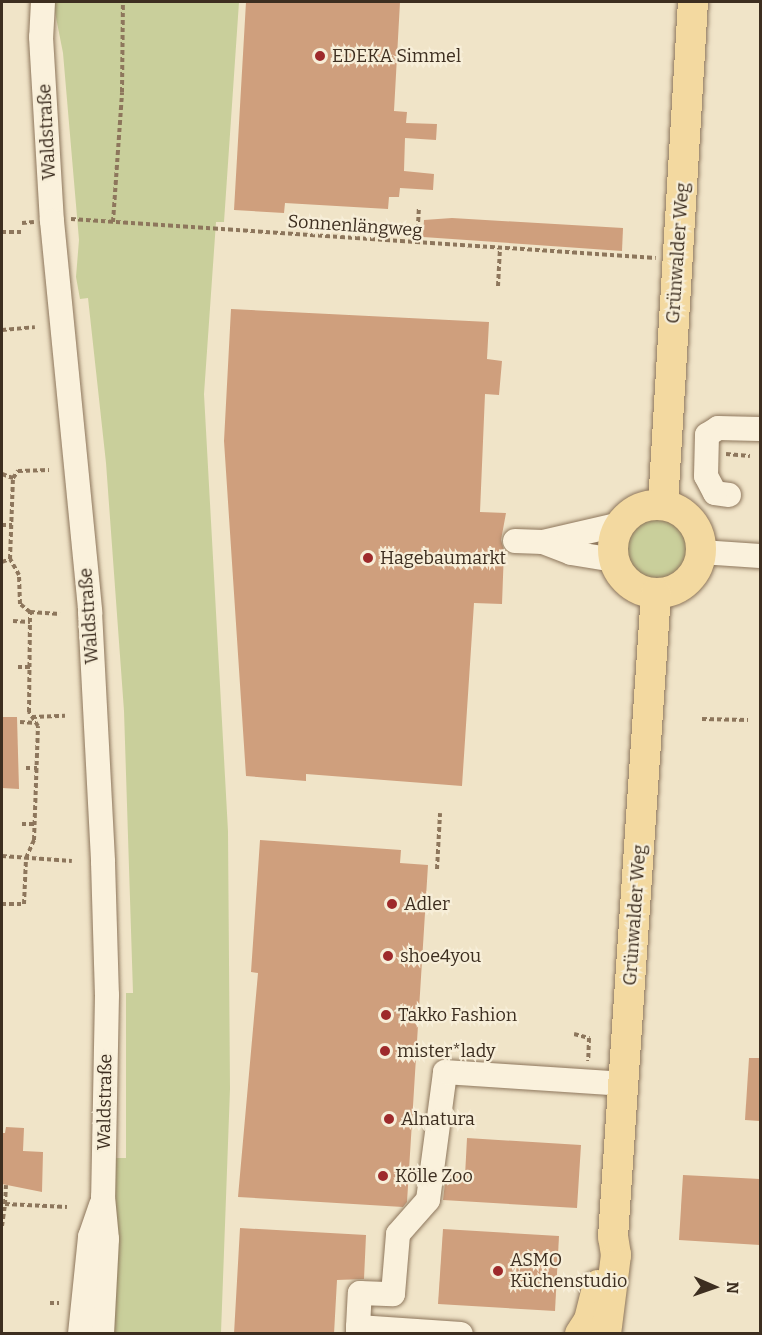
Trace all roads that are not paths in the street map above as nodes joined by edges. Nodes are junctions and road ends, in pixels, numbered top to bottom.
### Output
1 (34, 2) edge
2 (43, 2) edge
3 (693, 2) edge
4 (41, 37) junction
5 (760, 429) edge
6 (729, 495) dead end
7 (663, 505) junction
8 (621, 524) junction
9 (515, 541) dead end
10 (543, 542) junction
11 (701, 552) junction
12 (760, 556) edge
13 (615, 560) junction
14 (656, 593) junction
15 (625, 1084) junction
16 (104, 1197) junction
17 (613, 1237) junction
18 (358, 1330) edge
19 (80, 1334) edge
20 (102, 1334) edge
21 (461, 1334) edge
22 (580, 1334) edge
23 (606, 1334) edge

1 - 4 street, Waldstraße
2 - 4 street, Waldstraße
3 - 7 main road, Grünwalder Weg
4 - 16 street, Waldstraße
5 - 6 street
7 - 8 main road
7 - 11 main road
8 - 10 street
8 - 13 main road
9 - 10 street
10 - 13 street
11 - 12 street
11 - 14 main road
13 - 14 main road
14 - 15 main road, Grünwalder Weg
15 - 17 main road, Grünwalder Weg
15 - 18 street
16 - 19 street, Waldstraße
16 - 20 street, Waldstraße
17 - 22 main road, Grünwalder Weg
17 - 23 main road, Grünwalder Weg
18 - 21 street

